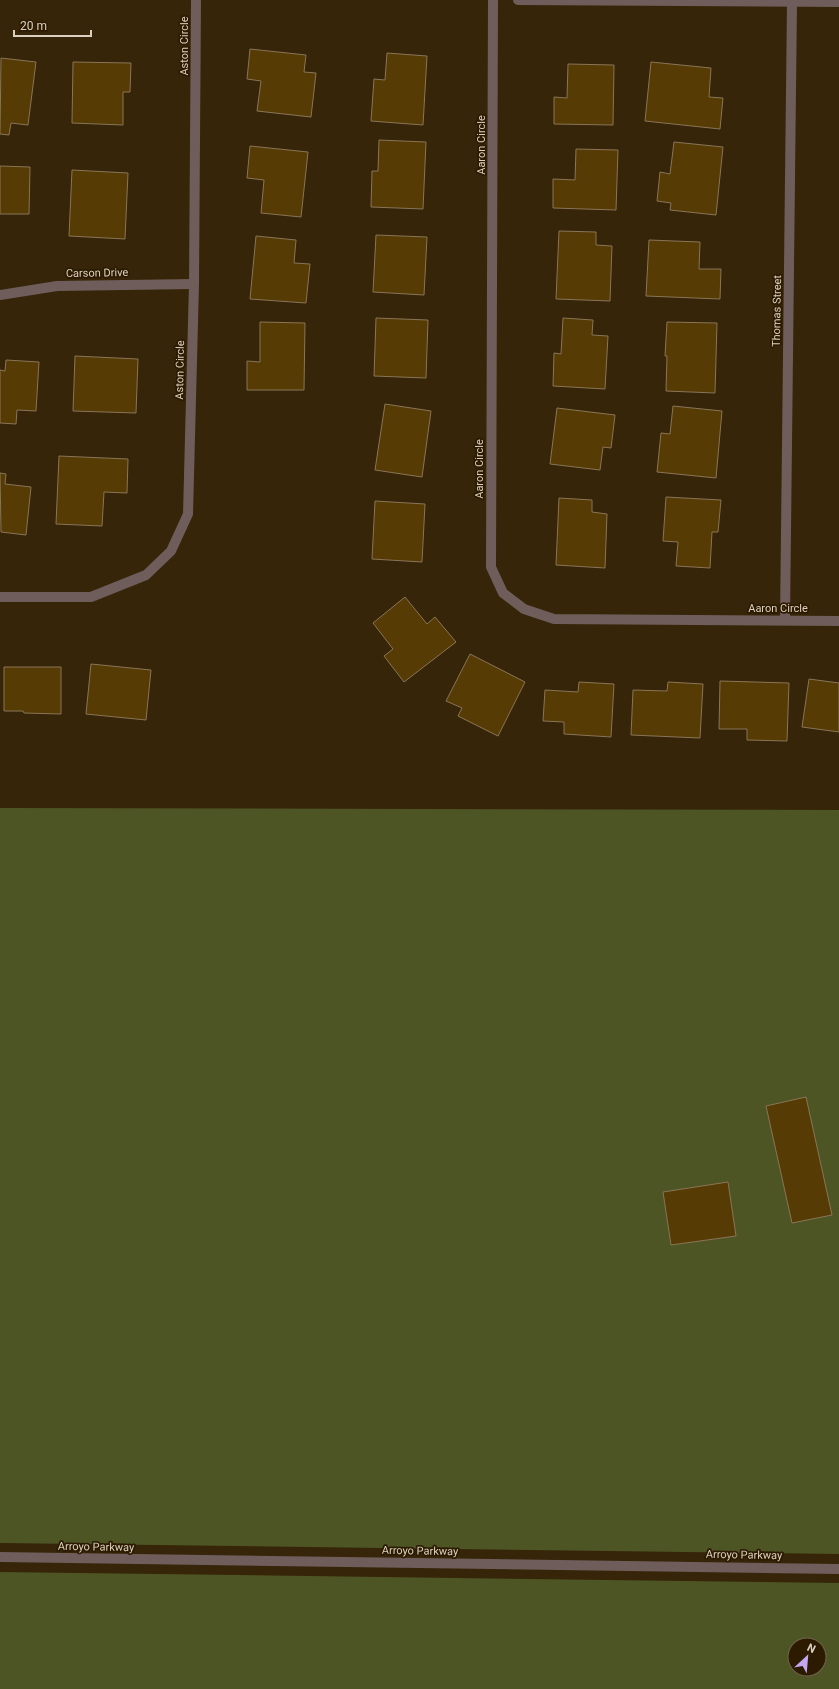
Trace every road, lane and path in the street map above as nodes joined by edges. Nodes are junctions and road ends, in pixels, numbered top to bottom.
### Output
1 (196, 0) edge
2 (493, 0) edge
3 (518, 0) edge
4 (792, 2) junction
5 (839, 2) edge
6 (194, 284) junction
7 (0, 294) edge
8 (0, 597) edge
9 (785, 620) junction
10 (839, 621) edge
11 (0, 1557) edge
12 (839, 1569) edge

1 - 6 street, Aston Circle
2 - 9 street, Aaron Circle
3 - 4 street
4 - 5 street
4 - 9 street, Thomas Street
6 - 7 street, Carson Drive
6 - 8 street, Aston Circle
9 - 10 street, Aaron Circle
11 - 12 street, Arroyo Parkway

